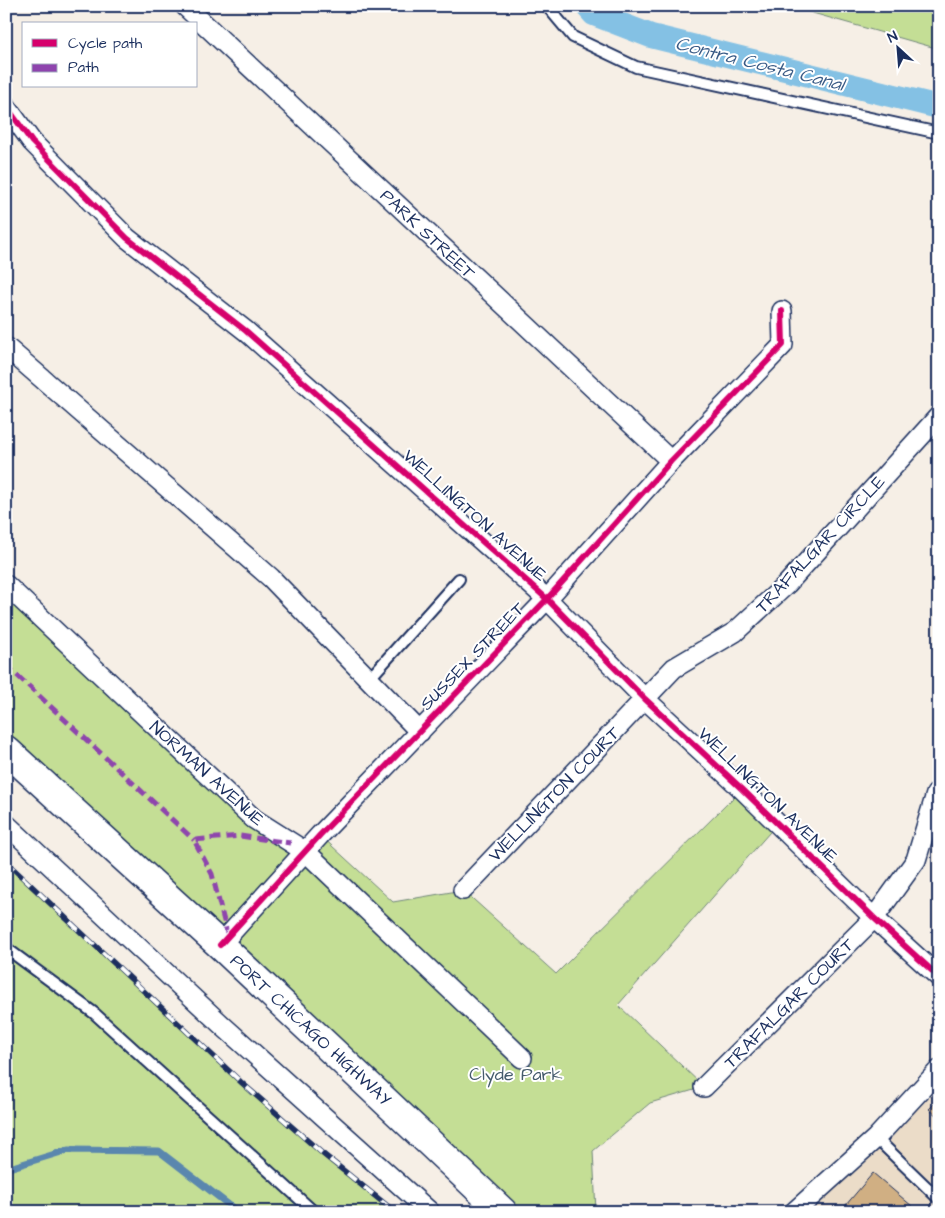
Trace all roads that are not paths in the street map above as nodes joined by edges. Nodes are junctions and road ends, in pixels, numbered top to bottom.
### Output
1 (185, 6) edge
2 (547, 6) edge
3 (6, 106) edge
4 (939, 133) edge
5 (782, 312) dead end
6 (6, 347) edge
7 (939, 416) edge
8 (671, 461) junction
9 (459, 578) dead end
10 (6, 584) edge
11 (547, 599) junction
12 (369, 680) junction
13 (645, 699) junction
14 (420, 732) junction
15 (6, 750) edge
16 (939, 791) edge
17 (6, 824) edge
18 (306, 852) junction
19 (463, 890) dead end
20 (874, 918) junction
21 (220, 945) junction
22 (6, 948) edge
23 (939, 977) edge
24 (522, 1058) dead end
25 (939, 1070) edge
26 (704, 1087) dead end
27 (876, 1138) junction
28 (939, 1199) edge
29 (314, 1212) edge
30 (430, 1212) edge
31 (504, 1212) edge
32 (794, 1212) edge

1 - 8 street, PARK STREET
2 - 4 lane
3 - 11 street, WELLINGTON AVENUE
5 - 8 street, SUSSEX STREET
6 - 12 street
7 - 13 street, TRAFALGAR CIRCLE
8 - 11 street, SUSSEX STREET
9 - 12 lane
10 - 18 street, NORMAN AVENUE
11 - 13 street, WELLINGTON AVENUE
11 - 14 street, SUSSEX STREET
12 - 14 street
13 - 19 street, WELLINGTON COURT
13 - 20 street, WELLINGTON AVENUE
14 - 18 street, SUSSEX STREET
15 - 21 street, PORT CHICAGO HIGHWAY
16 - 20 street
17 - 30 street
18 - 21 street, SUSSEX STREET
18 - 24 street, NORMAN AVENUE
20 - 23 street, WELLINGTON AVENUE
20 - 26 street, TRAFALGAR COURT
21 - 31 street, PORT CHICAGO HIGHWAY
22 - 29 lane
25 - 27 street
27 - 28 lane
27 - 32 street

